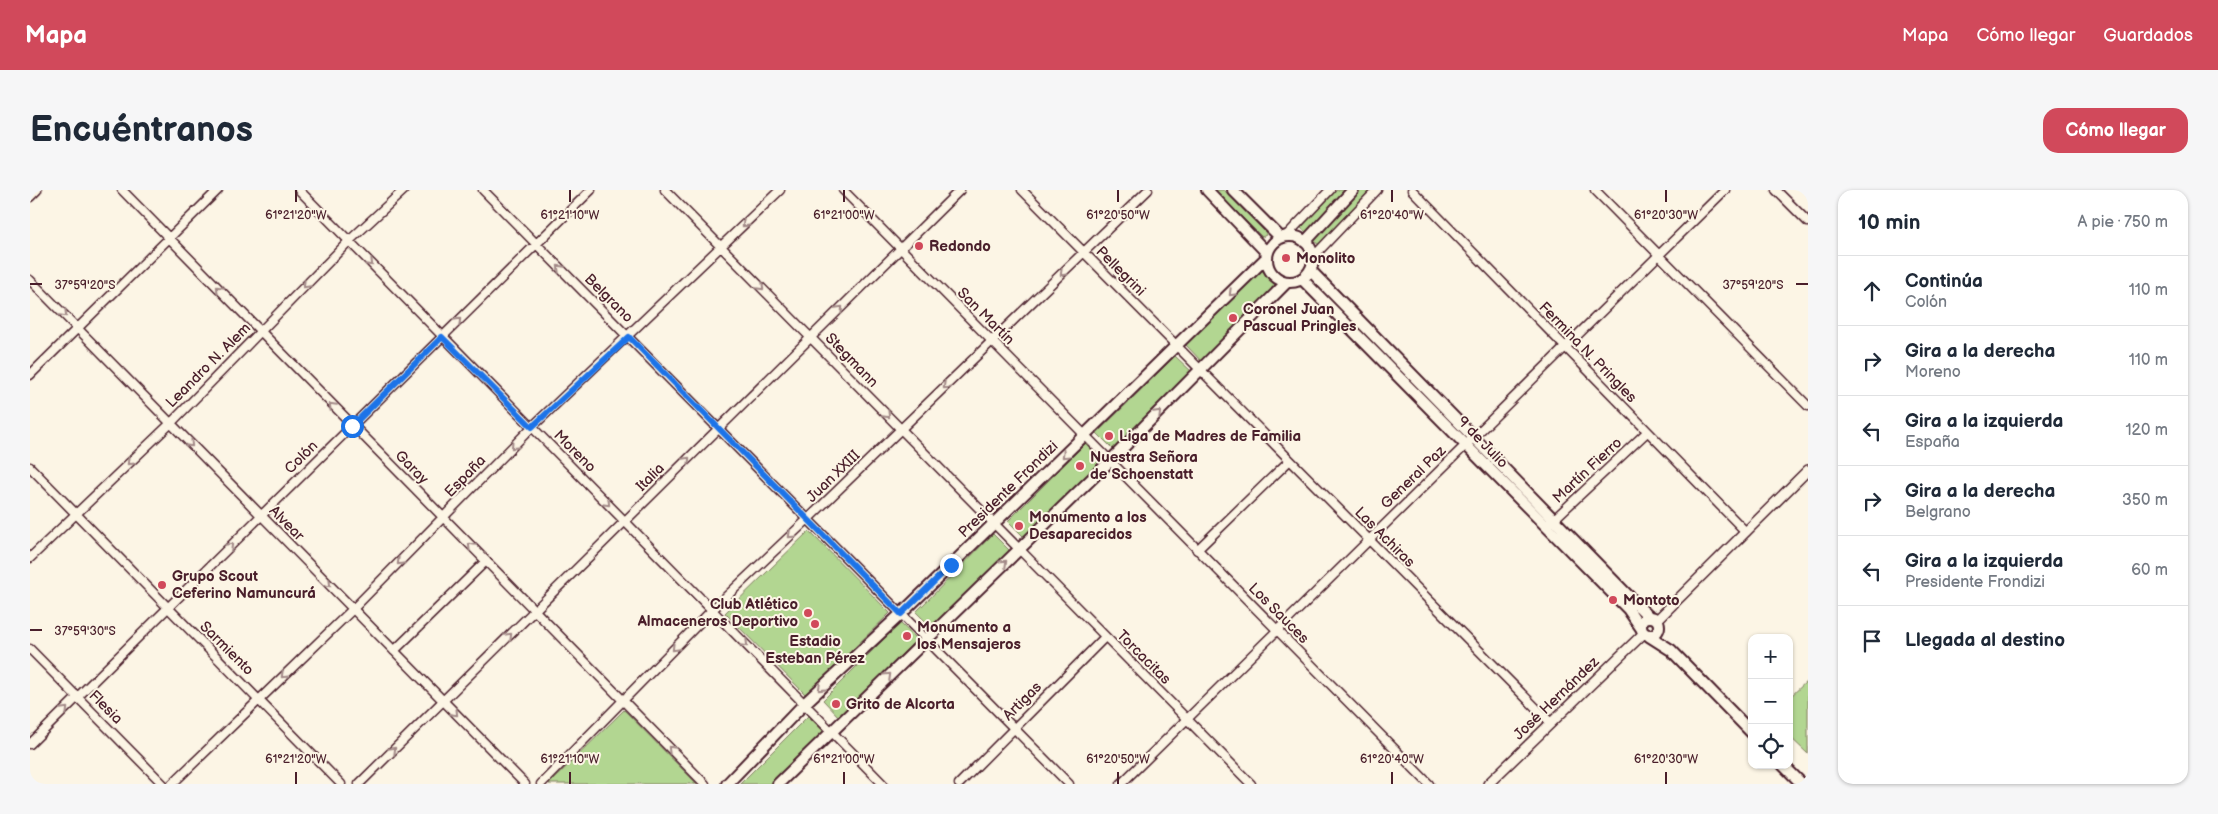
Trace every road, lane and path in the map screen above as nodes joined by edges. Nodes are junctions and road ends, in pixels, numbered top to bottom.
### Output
1 (37, 190) edge
2 (122, 190) edge
3 (218, 190) edge
4 (299, 190) edge
5 (404, 190) edge
6 (484, 190) edge
7 (591, 190) edge
8 (665, 190) edge
9 (780, 190) edge
10 (843, 190) edge
11 (960, 190) edge
12 (1022, 190) edge
13 (1148, 190) edge
14 (1207, 190) edge
15 (1233, 190) edge
16 (1330, 190) edge
17 (1353, 190) edge
18 (1377, 190) edge
19 (1412, 190) edge
20 (1595, 190) edge
21 (1725, 190) edge
22 (1776, 190) edge
23 (30, 197) edge
24 (1808, 222) edge
25 (1283, 237) junction
26 (169, 238) junction
27 (349, 241) junction
28 (1305, 242) junction
29 (536, 244) junction
30 (721, 246) junction
31 (901, 248) junction
32 (1084, 253) junction
33 (1659, 255) junction
34 (1267, 256) junction
35 (1313, 257) junction
36 (1310, 270) junction
37 (1302, 279) junction
38 (30, 280) edge
39 (1287, 282) junction
40 (78, 328) junction
41 (260, 332) junction
42 (442, 337) junction
43 (629, 337) junction
44 (811, 338) junction
45 (992, 342) junction
46 (1176, 347) junction
47 (1564, 348) junction
48 (1393, 354) junction
49 (1385, 363) junction
50 (1200, 370) junction
51 (30, 375) edge
52 (1808, 406) edge
53 (170, 424) junction
54 (352, 426) junction
55 (532, 427) junction
56 (719, 428) junction
57 (901, 429) junction
58 (1647, 432) junction
59 (1085, 436) junction
60 (1474, 437) junction
61 (1465, 446) junction
62 (1110, 461) junction
63 (1289, 461) junction
64 (30, 467) edge
65 (1808, 470) edge
66 (75, 514) junction
67 (261, 516) junction
68 (444, 518) junction
69 (1554, 519) junction
70 (808, 520) junction
71 (625, 521) junction
72 (993, 524) junction
73 (1545, 528) junction
74 (1746, 532) junction
75 (1368, 541) junction
76 (1018, 549) junction
77 (1197, 550) junction
78 (30, 558) edge
79 (486, 562) junction
80 (168, 608) junction
81 (353, 609) junction
82 (534, 610) junction
83 (712, 610) junction
84 (901, 614) junction
85 (1655, 621) junction
86 (1277, 631) junction
87 (1645, 632) junction
88 (1105, 637) junction
89 (926, 639) junction
90 (30, 649) edge
91 (1671, 650) junction
92 (394, 651) junction
93 (77, 697) junction
94 (258, 700) junction
95 (443, 701) junction
96 (624, 701) junction
97 (804, 704) junction
98 (1187, 719) junction
99 (1551, 723) junction
100 (1014, 728) junction
101 (1748, 729) edge
102 (830, 732) junction
103 (30, 744) edge
104 (1787, 769) edge
105 (164, 784) edge
106 (172, 784) edge
107 (341, 784) edge
108 (359, 784) edge
109 (525, 784) edge
110 (541, 784) edge
111 (705, 784) edge
112 (727, 784) edge
113 (778, 784) edge
114 (882, 784) edge
115 (959, 784) edge
116 (1070, 784) edge
117 (1121, 784) edge
118 (1251, 784) edge
119 (1429, 784) edge
120 (1488, 784) edge
121 (1802, 784) edge

1 - 23 street
2 - 26 street, Garay
3 - 26 street
4 - 27 street, Moreno
5 - 27 street, Leandro N. Alem
6 - 29 street, Belgrano
7 - 29 street, Colón
8 - 30 street, Stegmann
9 -> 30 street, España
10 - 31 street, San Martín
11 - 31 street, Italia
12 - 32 street, Pellegrini
13 - 32 street, Juan XXIII
14 - 34 main road
15 - 25 main road
16 - 25 street
17 - 28 main road
18 - 35 street
19 - 47 street, Fermina N. Pringles
20 - 33 street
21 - 33 street, General Paz
22 - 24 street
25 - 28 main road
25 - 34 main road
26 - 40 street
41 -> 26 street, Garay
27 -> 41 street, Leandro N. Alem
27 -> 42 street, Moreno
28 - 35 main road
42 -> 29 street, Colón
43 -> 29 street, Belgrano
30 - 43 street, España
30 -> 44 street, Stegmann
44 -> 31 street, Italia
31 - 45 street, San Martín
32 -> 45 street, Juan XXIII
32 - 46 street, Pellegrini
33 - 47 street, General Paz
33 - 52 street
34 - 39 main road
34 -> 46 main road, Presidente Frondizi
35 - 36 main road
36 - 37 main road
36 - 48 main road, 9 de Julio
37 - 39 main road
37 - 49 main road, 9 de Julio
38 -> 40 street, Alvear
39 - 50 main road
40 - 51 street
40 - 53 street, Alvear
41 - 53 street, Leandro N. Alem
54 -> 41 street, Garay
42 - 54 street, Colón
42 - 55 street, Moreno
43 - 55 street, España
43 - 56 street, Belgrano
44 - 56 street, Italia
44 -> 57 street, Stegmann
45 -> 57 street, Juan XXIII
45 - 59 street, San Martín
46 - 50 street, Pellegrini
46 - 59 main road, Presidente Frondizi
47 - 58 street, Fermina N. Pringles
47 - 60 street, General Paz
48 - 49 main road
48 - 60 main road, 9 de Julio
49 - 61 main road, 9 de Julio
62 -> 50 main road
50 - 63 street, Las Achiras
53 -> 66 street, Leandro N. Alem
53 -> 67 street, Alvear
54 - 67 street, Colón
54 - 68 street, Garay
55 -> 68 street, España
55 -> 71 street, Moreno
56 - 70 street, Belgrano
71 -> 56 street, Italia
57 - 70 street, Juan XXIII
57 - 72 street, Stegmann
58 - 69 street, Martín Fierro
58 - 74 street, Fermina N. Pringles
59 - 62 street, San Martín
59 -> 72 main road, Presidente Frondizi
60 - 61 street, General Paz
60 - 69 main road, 9 de Julio
61 - 73 main road, 9 de Julio
61 - 75 street, General Paz
62 - 76 main road
62 - 77 street, Los Sauces
63 - 75 street, Las Achiras
63 - 77 street
64 - 66 street, Sarmiento
65 - 74 street
66 - 78 street, Leandro N. Alem
66 - 80 street, Sarmiento
80 -> 67 street, Colón
67 -> 81 street, Alvear
79 -> 68 street, Garay
68 -> 81 street, España
69 - 73 street, Martín Fierro
69 - 85 main road, 9 de Julio
70 -> 83 street, Juan XXIII
70 - 84 street, Belgrano
71 - 82 street, Italia
71 - 83 street, Moreno
72 - 76 street, Stegmann
72 - 84 main road, Presidente Frondizi
73 - 87 main road, 9 de Julio
74 - 85 street
75 - 86 street, General Paz
75 - 99 street, Las Achiras
76 - 88 street, Torcacitas
89 -> 76 main road
77 - 86 street, Los Sauces
79 - 82 street, Garay
79 - 92 street
80 - 93 street, Colón
80 - 94 street, Sarmiento
81 - 92 street, Alvear
81 -> 94 street, España
95 -> 82 street, Italia
82 - 96 street, Garay
83 -> 96 street, Juan XXIII
83 -> 97 street, Moreno
84 - 89 street, Belgrano
84 -> 97 main road, Presidente Frondizi
85 - 87 main road
85 - 87 main road
85 - 91 main road, 9 de Julio
86 - 98 street, General Paz
86 - 119 street, Los Sauces
87 - 91 main road
87 - 99 street, José Hernández
88 - 98 street, Torcacitas
88 - 100 street, Artigas
89 - 100 street, Belgrano
102 -> 89 main road
90 - 93 street, Flesia
91 - 101 main road
92 - 95 street, Alvear
103 -> 93 street, Colón
93 - 105 street, Flesia
94 - 106 street, España
94 - 107 street, Sarmiento
108 -> 95 street, Italia
95 -> 109 street, Alvear
96 - 110 street, Juan XXIII
111 -> 96 street, Garay
97 - 102 street, Moreno
97 - 112 main road, Presidente Frondizi
98 - 117 street, General Paz
98 - 118 street, Torcacitas
99 - 120 street, José Hernández
100 - 115 street, Artigas
100 - 116 street, Belgrano
102 - 113 main road
102 - 114 street, Moreno
104 - 121 main road

